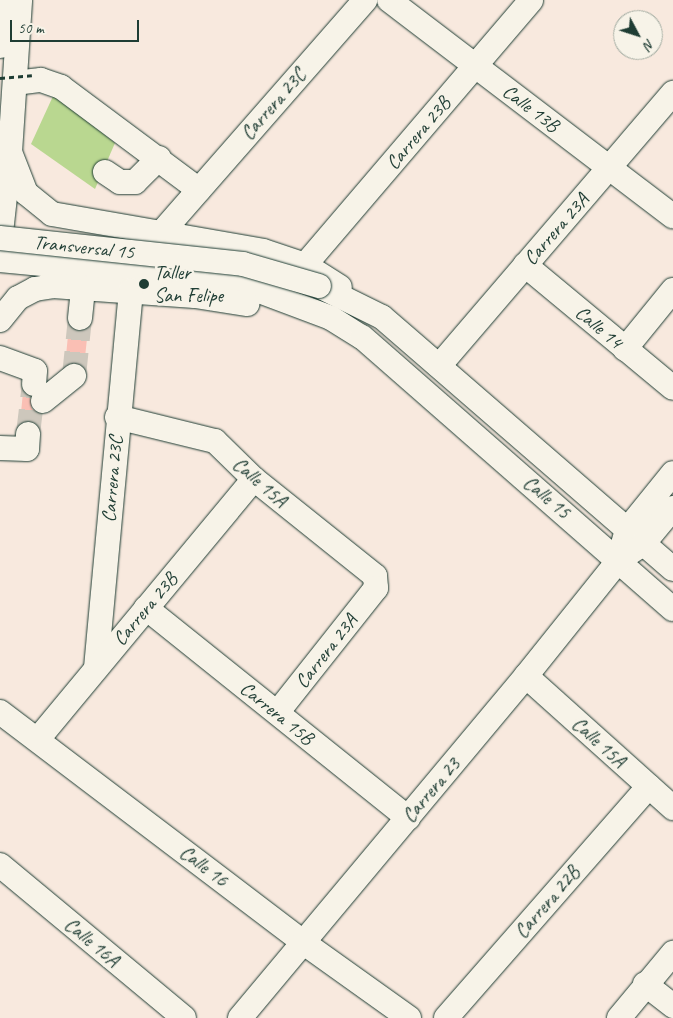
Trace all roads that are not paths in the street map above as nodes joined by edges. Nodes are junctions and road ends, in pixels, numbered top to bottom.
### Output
1 (365, 0) edge
2 (389, 0) edge
3 (531, 0) edge
4 (20, 2) edge
5 (0, 44) edge
6 (475, 66) junction
7 (16, 78) edge
8 (673, 93) edge
9 (10, 152) junction
10 (159, 158) junction
11 (609, 168) junction
12 (106, 172) dead end
13 (199, 190) junction
14 (673, 216) edge
15 (162, 231) junction
16 (0, 238) edge
17 (0, 242) edge
18 (0, 260) edge
19 (304, 265) junction
20 (525, 265) junction
21 (83, 287) junction
22 (673, 290) edge
23 (130, 291) junction
24 (382, 317) junction
25 (80, 318) tunnel mouth
26 (0, 320) edge
27 (625, 349) junction
28 (0, 358) edge
29 (438, 366) junction
30 (396, 370) junction
31 (74, 376) dead end
32 (419, 388) joint
33 (673, 388) edge
34 (117, 417) junction
35 (28, 434) tunnel mouth
36 (0, 448) edge
37 (673, 473) edge
38 (254, 479) junction
39 (673, 508) edge
40 (635, 537) junction
41 (618, 560) junction
42 (673, 570) edge
43 (376, 588) joint
44 (146, 608) junction
45 (673, 609) edge
46 (96, 668) junction
47 (526, 676) junction
48 (0, 712) edge
49 (277, 713) junction
50 (38, 739) junction
51 (649, 786) junction
52 (673, 808) edge
53 (408, 818) junction
54 (0, 865) edge
55 (304, 943) junction
56 (673, 953) edge
57 (645, 984) junction
58 (673, 1006) edge
59 (184, 1018) edge
60 (240, 1018) edge
61 (409, 1018) edge
62 (446, 1018) edge
63 (619, 1018) edge

1 - 13 street, Carrera 23C
2 - 6 street, Calle 13B
3 - 6 street, Carrera 23B
4 - 5 main road
4 - 7 street
6 - 11 street, Calle 13B
6 - 19 street, Carrera 23B
7 - 9 street
7 - 10 street
8 - 11 street, Carrera 23A
9 - 15 street
9 - 17 street
10 - 12 street
10 - 13 street
11 - 14 street, Calle 13B
11 - 20 street, Carrera 23A
13 - 15 street, Carrera 23C
15 - 19 street
16 - 24 street, Transversal 15, bridge
18 - 30 street, Transversal 15
19 - 24 street
20 - 27 street, Calle 14
20 - 29 street, Carrera 23A
21 - 23 street
21 - 25 street
21 - 26 street
22 - 27 street
23 - 30 street
23 - 34 street, Carrera 23C
24 - 29 street, Transversal 15
27 - 33 street, Calle 14
28 - 31 street
29 - 40 street, Calle 15
30 - 32 street, Transversal 15
32 - 41 street, Calle 15
34 - 38 street, Calle 15A
34 - 46 street, Carrera 23C
35 - 36 street
37 - 40 street, Carrera 23
38 - 43 street, Calle 15A
38 - 44 street, Carrera 23B
39 - 40 street, Carrera 23
40 - 41 street, Carrera 23
40 - 42 street, Calle 15
41 - 45 street, Calle 15
41 - 47 street, Carrera 23
43 - 49 street, Carrera 23A
44 - 46 street, Carrera 23B
44 - 49 street, Carrera 15B
46 - 50 street, Carrera 23B
47 - 51 street, Calle 15A
47 - 53 street, Carrera 23
48 - 50 street, Calle 16
49 - 53 street, Carrera 15B
50 - 55 street, Calle 16
51 - 52 street, Calle 15A
51 - 62 street, Carrera 22B
53 - 55 street, Carrera 23
54 - 59 street, Calle 16A
55 - 60 street, Carrera 23
55 - 61 street, Calle 16
56 - 57 street
57 - 58 street
57 - 63 street

